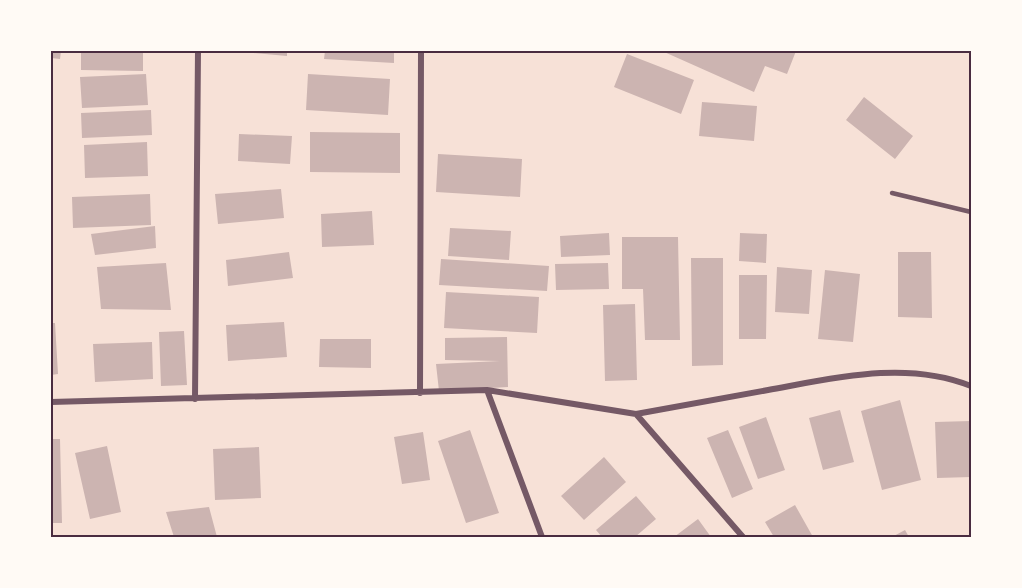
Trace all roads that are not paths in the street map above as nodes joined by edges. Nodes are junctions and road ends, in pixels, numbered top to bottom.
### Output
1 (198, 51) edge
2 (421, 51) edge
3 (892, 193) dead end
4 (971, 212) edge
5 (971, 386) edge
6 (487, 390) junction
7 (420, 393) junction
8 (195, 399) junction
9 (51, 402) edge
10 (636, 414) junction
11 (542, 537) edge
12 (743, 537) edge

1 - 8 street
2 - 7 street
3 - 4 lane
5 - 10 street
6 - 7 street
6 - 10 street
6 - 11 street
7 - 8 street
8 - 9 street
10 - 12 street

